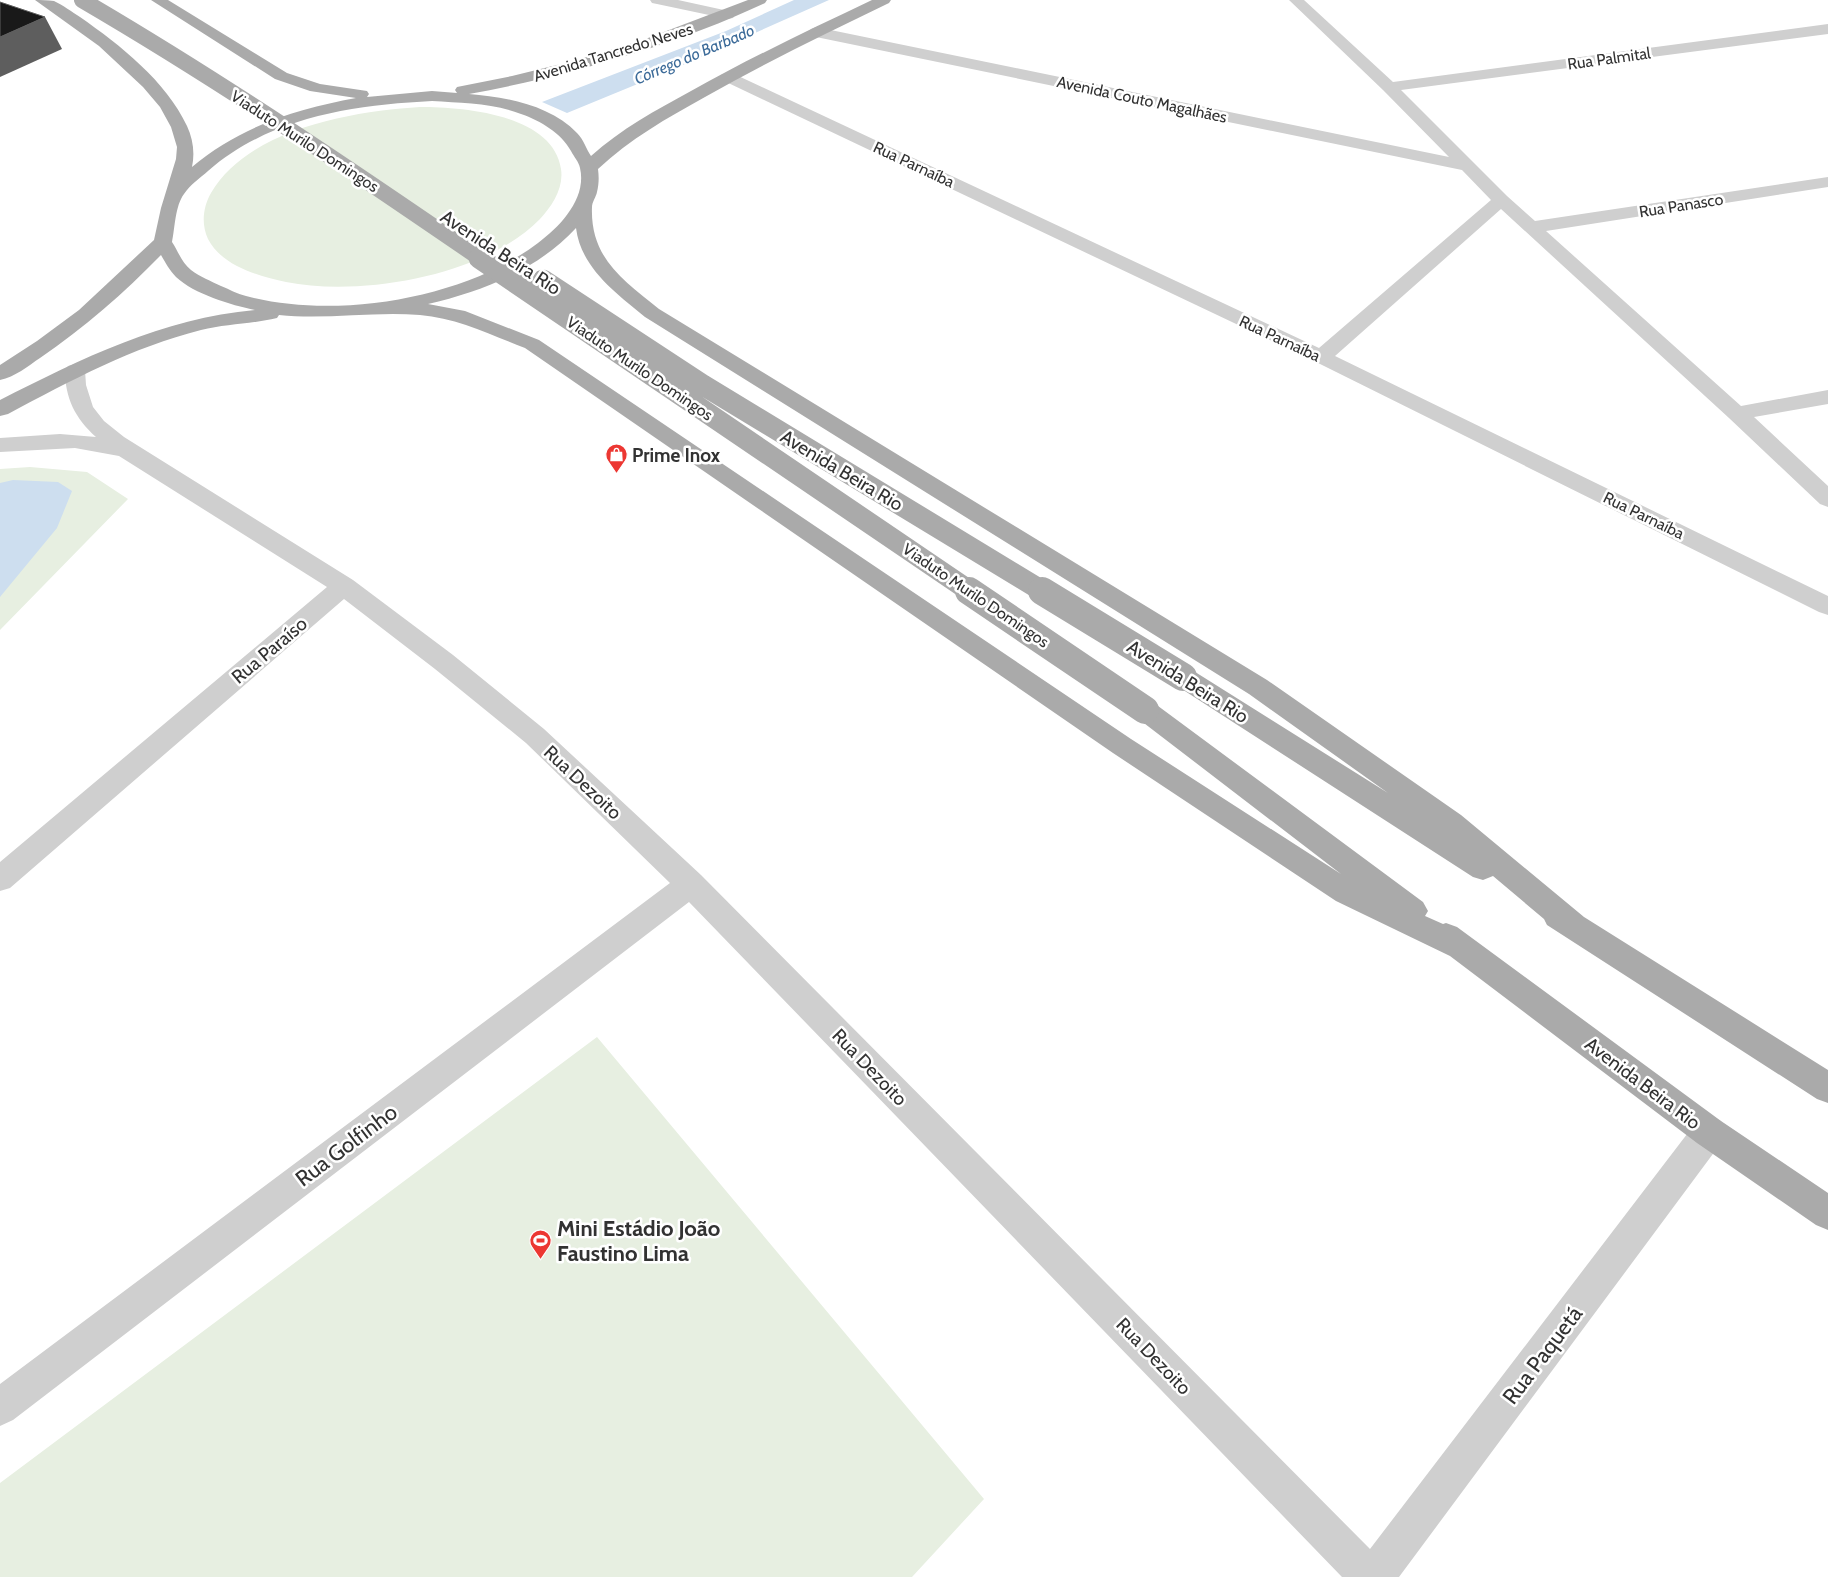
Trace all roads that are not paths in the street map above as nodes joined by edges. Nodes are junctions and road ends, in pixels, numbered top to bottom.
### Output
1 (42, 0) edge
2 (82, 0) edge
3 (158, 0) edge
4 (657, 0) edge
5 (760, 0) edge
6 (884, 0) edge
7 (1296, 0) edge
8 (128, 6) dead end
9 (728, 15) junction
10 (1828, 29) edge
11 (816, 32) junction
12 (728, 77) junction
13 (1389, 87) junction
14 (432, 96) junction
15 (388, 98) junction
16 (1467, 166) junction
17 (589, 168) junction
18 (1828, 182) edge
19 (173, 195) junction
20 (1501, 200) junction
21 (583, 204) junction
22 (1534, 227) junction
23 (163, 242) junction
24 (380, 308) junction
25 (340, 311) junction
26 (1321, 357) junction
27 (75, 370) junction
28 (0, 374) edge
29 (1828, 397) edge
30 (0, 409) edge
31 (1737, 413) junction
32 (0, 445) edge
33 (127, 451) junction
34 (1828, 499) edge
35 (344, 586) junction
36 (1828, 606) edge
37 (1145, 710) joint
38 (0, 879) edge
39 (691, 884) junction
40 (1574, 926) junction
41 (1461, 947) junction
42 (1828, 1088) edge
43 (1709, 1132) junction
44 (1828, 1214) edge
45 (0, 1407) edge
46 (1370, 1577) edge
47 (1374, 1577) edge

1 - 19 main road
2 - 37 main road, Viaduto Murilo Domingos, bridge
3 - 15 main road
4 - 9 street
5 - 9 main road, Avenida Tancredo Neves
6 - 11 main road
7 - 13 street
8 - 40 main road, Avenida Beira Rio, bridge
9 - 14 main road, Avenida Tancredo Neves
10 - 13 street, Rua Palmital
11 - 12 main road
11 - 16 street, Avenida Couto Magalhães
12 - 17 main road
12 - 26 street, Rua Parnaíba
13 - 16 street
14 - 15 main road
14 - 17 main road
15 - 19 main road
16 - 20 street
17 - 21 main road
18 - 22 street, Rua Panasco
19 - 23 main road
20 - 22 street
20 - 26 street
21 - 24 main road
21 - 40 main road, Avenida Beira Rio
22 - 31 street
23 - 25 main road
23 - 28 main road
24 - 25 main road
24 - 41 main road, Avenida Beira Rio
25 - 27 main road
26 - 36 street, Rua Parnaíba
27 - 30 main road
27 - 33 street
29 - 31 street
31 - 34 street
32 - 33 street
33 - 35 street
35 - 38 street, Rua Paraíso
35 - 39 street, Rua Dezoito
37 - 41 main road, Avenida Beira Rio
39 - 45 street, Rua Golfinho
39 - 46 street, Rua Dezoito
40 - 42 main road, Avenida Beira Rio
41 - 43 main road, Avenida Beira Rio
43 - 44 main road, Avenida Beira Rio
43 - 47 street, Rua Paquetá

